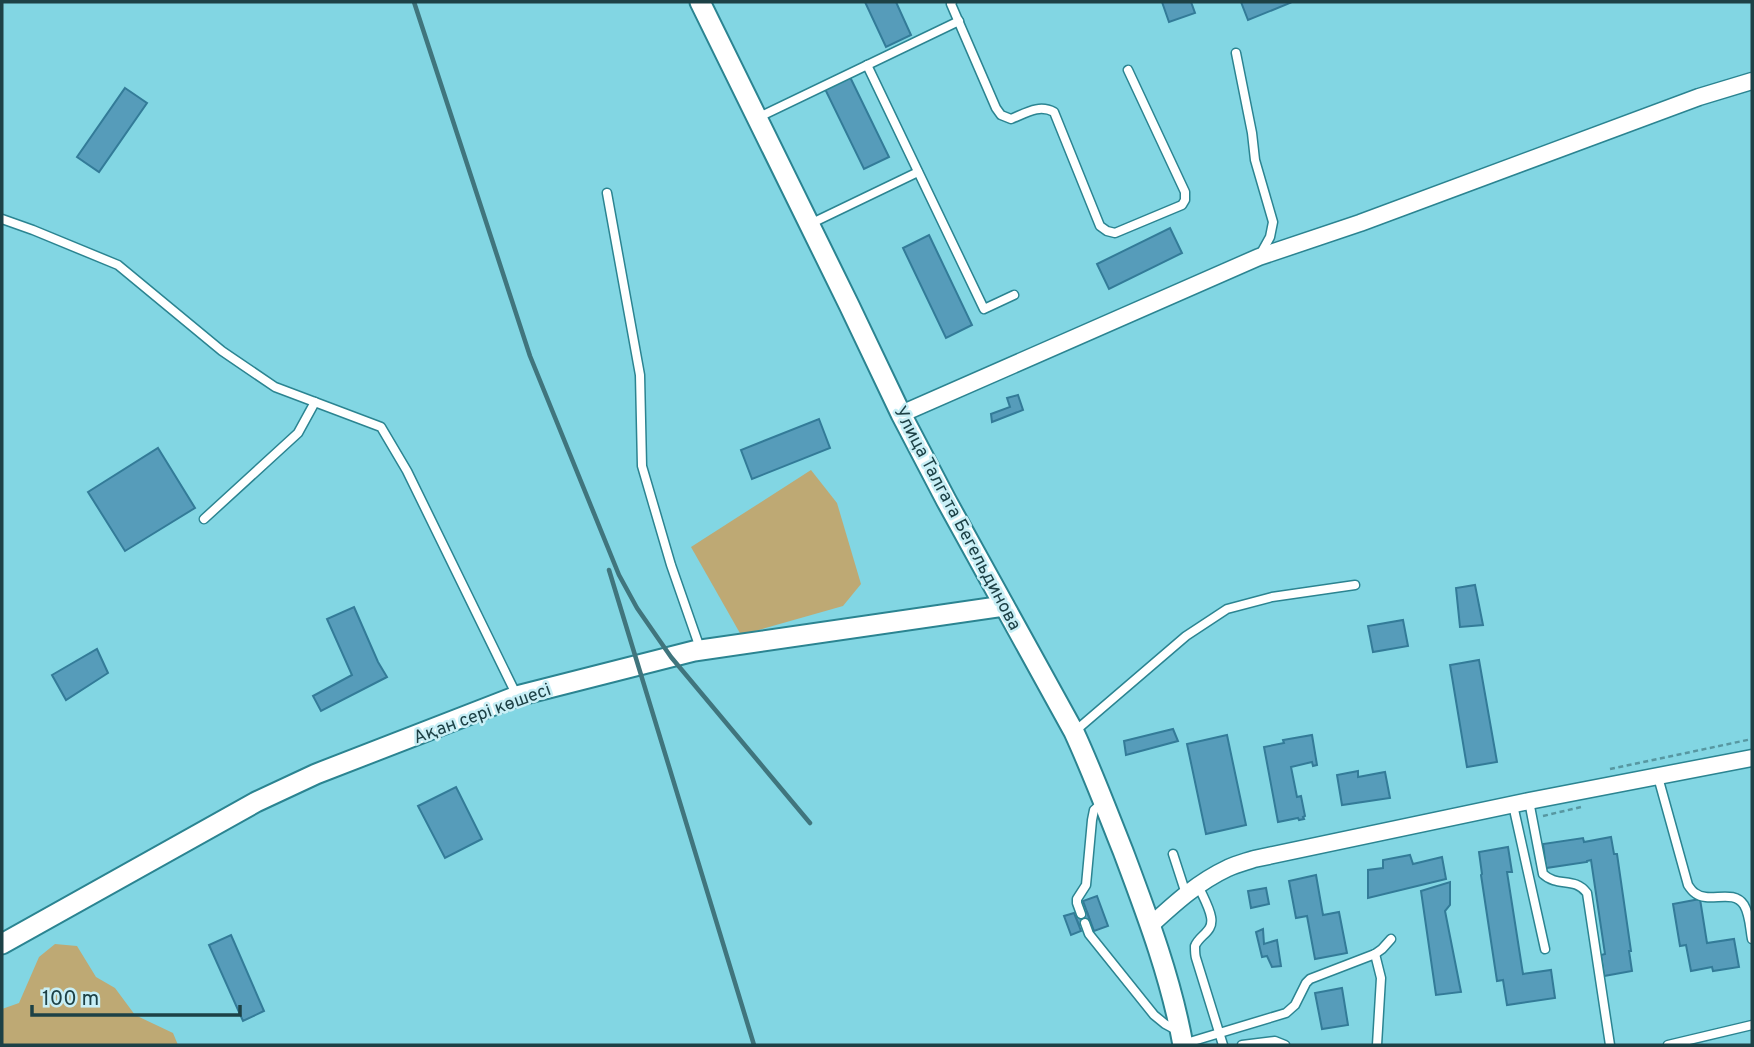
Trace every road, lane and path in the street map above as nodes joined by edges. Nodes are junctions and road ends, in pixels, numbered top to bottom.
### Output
1 (700, 2) edge
2 (951, 2) edge
3 (959, 21) junction
4 (1236, 53) dead end
5 (867, 65) junction
6 (1128, 69) dead end
7 (1752, 81) edge
8 (757, 118) junction
9 (918, 172) junction
10 (607, 194) dead end
11 (2, 219) edge
12 (810, 224) junction
13 (1259, 257) junction
14 (1014, 295) dead end
15 (316, 402) junction
16 (901, 414) junction
17 (204, 519) dead end
18 (1355, 586) dead end
19 (1004, 606) junction
20 (701, 651) junction
21 (517, 696) junction
22 (1074, 732) junction
23 (1752, 758) edge
24 (1658, 777) junction
25 (1103, 802) junction
26 (1521, 803) junction
27 (1173, 854) dead end
28 (1192, 889) junction
29 (1081, 914) dead end
30 (1085, 923) dead end
31 (1151, 925) junction
32 (1391, 939) dead end
33 (1752, 939) edge
34 (2, 944) edge
35 (1545, 949) dead end
36 (1375, 954) junction
37 (1752, 1025) edge
38 (1219, 1034) junction
39 (1182, 1040) edge
40 (1223, 1045) edge
41 (1242, 1045) edge
42 (1285, 1045) edge
43 (1377, 1045) edge
44 (1610, 1045) edge
45 (1668, 1045) edge

1 - 8 street, Улица Талгата Бегельдинова
2 - 3 lane
3 - 5 lane
3 - 6 lane
4 - 13 lane
5 - 8 lane
5 - 9 lane
7 - 13 street
8 - 12 street, Улица Талгата Бегельдинова
9 - 12 lane
9 - 14 lane
10 - 20 lane
11 - 15 lane
12 - 16 street, Улица Талгата Бегельдинова
13 - 16 street
15 - 17 lane
15 - 21 lane
16 - 19 street, Улица Талгата Бегельдинова
18 - 22 lane
19 - 20 street, Ақан сері көшесі
19 - 22 street, Улица Талгата Бегельдинова
20 - 21 street, Ақан сері көшесі
21 - 34 street, Ақан сері көшесі
22 - 25 street, Улица Талгата Бегельдинова
23 - 24 street
24 - 26 street
24 - 33 lane
25 - 29 lane
25 - 31 street, Улица Талгата Бегельдинова
26 - 28 street
26 - 35 lane
26 - 44 lane
27 - 28 lane
28 - 31 street
28 - 38 lane
30 - 39 lane
31 - 39 street, Улица Талгата Бегельдинова
32 - 36 lane
36 - 38 lane
36 - 43 lane
37 - 45 lane
38 - 39 lane
38 - 40 lane
41 - 42 lane

